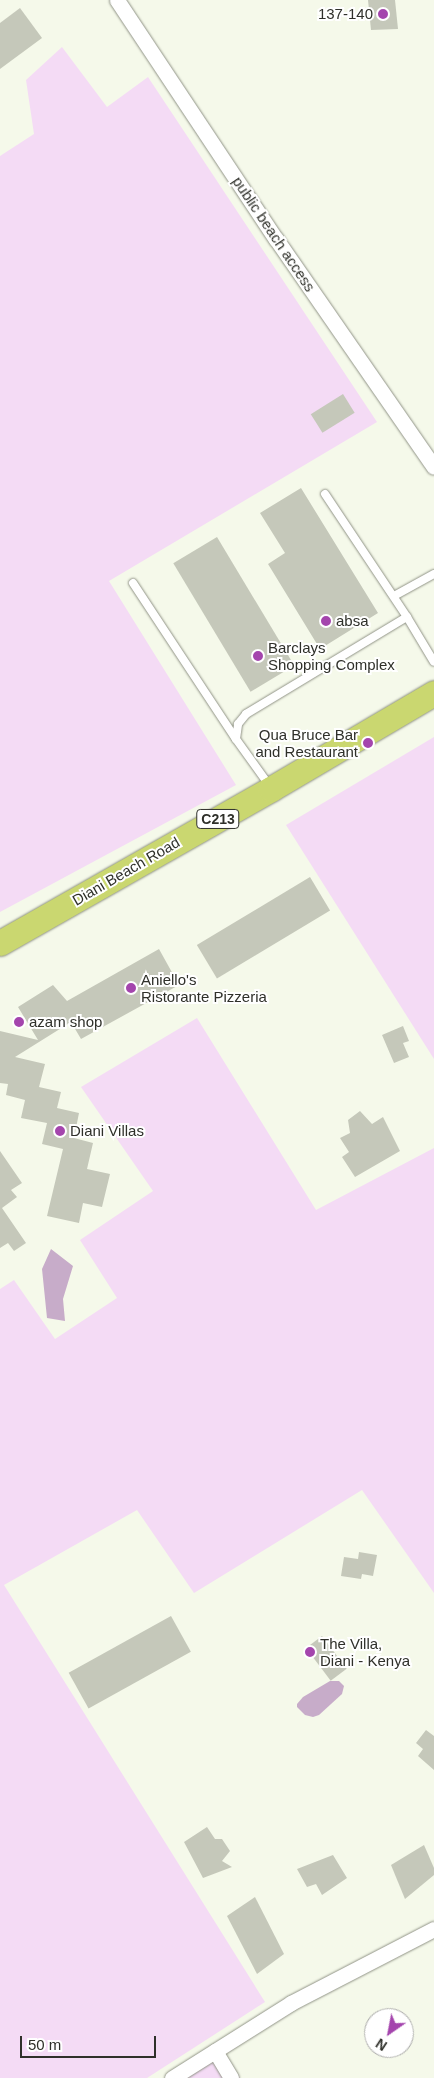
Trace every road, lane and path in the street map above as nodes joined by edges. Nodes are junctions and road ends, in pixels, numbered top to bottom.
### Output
1 (117, 0) edge
2 (434, 467) edge
3 (325, 494) dead end
4 (434, 574) edge
5 (133, 583) dead end
6 (394, 596) junction
7 (407, 617) junction
8 (434, 662) edge
9 (434, 693) edge
10 (236, 738) junction
11 (272, 789) junction
12 (0, 943) edge
13 (434, 1930) edge
14 (214, 2051) junction
15 (172, 2078) edge
16 (230, 2078) edge

1 - 2 street, public beach access
3 - 6 lane
4 - 6 lane
5 - 10 lane
6 - 7 lane
7 - 8 lane
7 - 10 lane
9 - 11 main road, Diani Beach Road / C213
10 - 11 lane
11 - 12 main road, Diani Beach Road / C213
13 - 14 street
14 - 15 street
14 - 16 street

